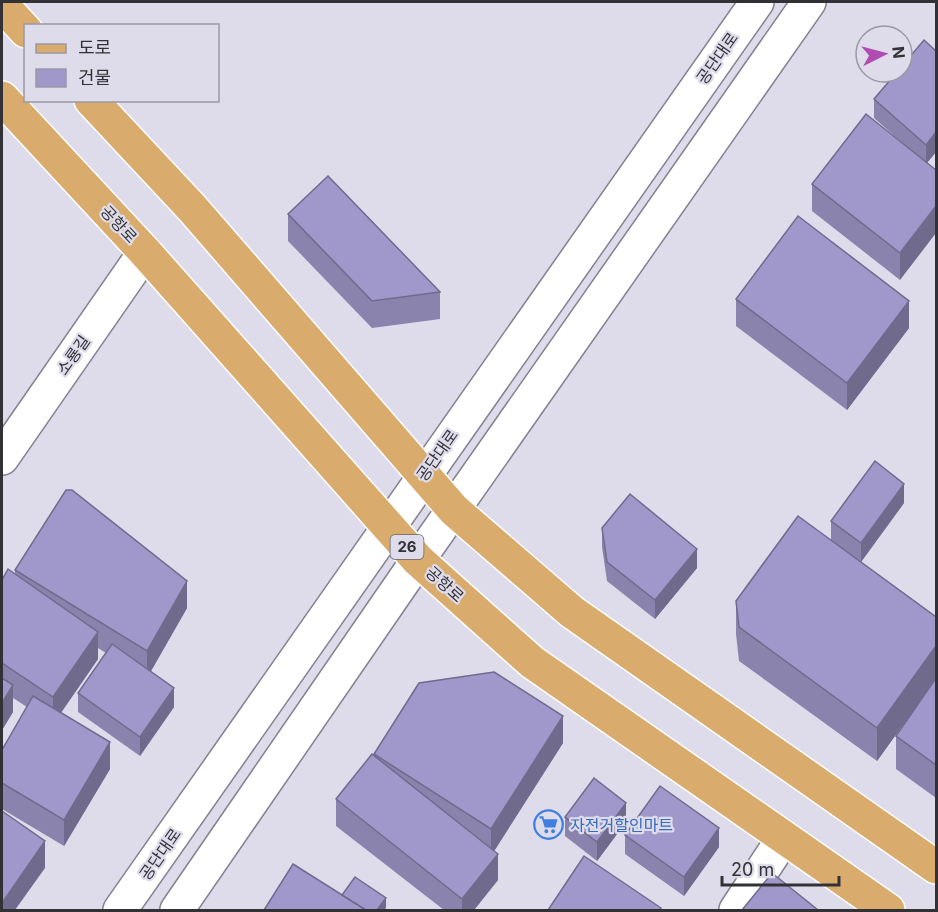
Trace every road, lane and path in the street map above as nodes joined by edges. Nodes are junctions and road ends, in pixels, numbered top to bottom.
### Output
1 (756, 2) edge
2 (809, 2) edge
3 (2, 5) edge
4 (24, 29) edge
5 (2, 98) edge
6 (93, 102) edge
7 (145, 252) junction
8 (2, 458) edge
9 (424, 474) junction
10 (454, 510) junction
11 (388, 526) junction
12 (418, 560) junction
13 (783, 839) junction
14 (936, 867) edge
15 (120, 910) edge
16 (177, 910) edge
17 (736, 910) edge
18 (888, 910) edge

1 - 9 street, 공단대로
2 - 10 street
3 - 4 main road
5 - 7 main road, 공항로 / 26
6 - 9 main road
7 - 8 street, 소룡길
7 - 11 main road, 공항로 / 26
9 - 10 main road
9 - 11 street, 공단대로
10 - 12 street
10 - 14 main road
11 - 12 main road, 공항로 / 26
11 - 15 street, 공단대로
12 - 13 main road, 공항로 / 26
12 - 16 street
13 - 17 street
13 - 18 main road, 공항로 / 26

